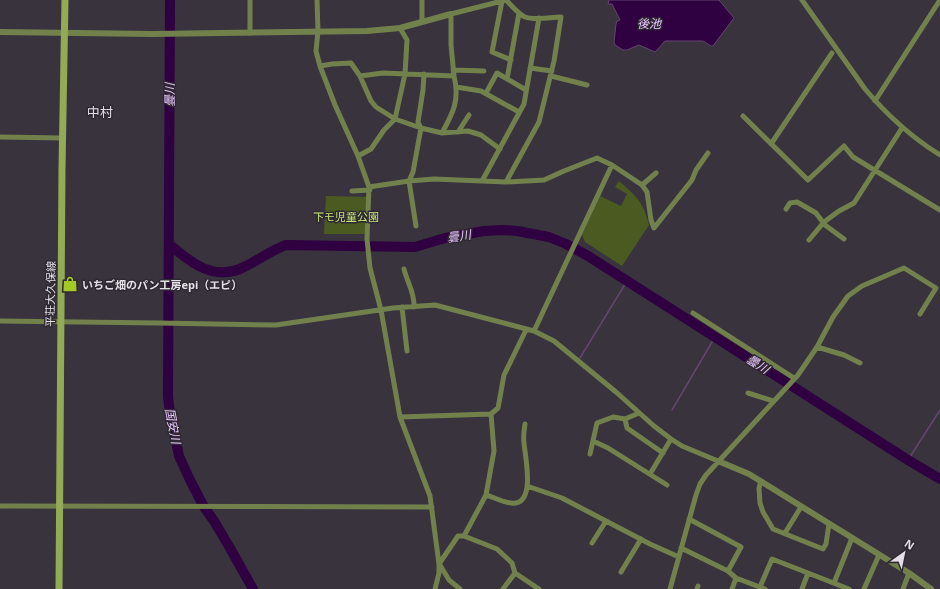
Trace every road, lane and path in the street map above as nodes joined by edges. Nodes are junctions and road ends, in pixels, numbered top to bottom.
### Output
1 (65, 0) edge
2 (250, 0) edge
3 (318, 0) edge
4 (422, 0) edge
5 (504, 0) edge
6 (802, 0) edge
7 (940, 0) edge
8 (519, 13) junction
9 (452, 14) junction
10 (539, 18) junction
11 (422, 21) junction
12 (400, 28) junction
13 (0, 32) edge
14 (318, 32) junction
15 (65, 33) junction
16 (250, 33) junction
17 (832, 53) dead end
18 (511, 60) junction
19 (320, 66) junction
20 (530, 68) junction
21 (453, 70) junction
22 (484, 71) dead end
23 (405, 74) junction
24 (424, 74) junction
25 (551, 74) junction
26 (360, 76) junction
27 (454, 76) junction
28 (507, 79) junction
29 (456, 86) junction
30 (587, 86) dead end
31 (526, 90) junction
32 (486, 93) junction
33 (875, 101) junction
34 (519, 112) junction
35 (469, 115) dead end
36 (743, 116) dead end
37 (395, 119) junction
38 (421, 128) junction
39 (902, 128) junction
40 (458, 132) junction
41 (442, 133) junction
42 (0, 137) edge
43 (63, 138) junction
44 (771, 144) junction
45 (500, 149) junction
46 (708, 153) dead end
47 (940, 155) edge
48 (358, 156) junction
49 (612, 166) junction
50 (875, 170) junction
51 (656, 173) dead end
52 (409, 181) junction
53 (482, 181) junction
54 (506, 182) junction
55 (642, 185) junction
56 (369, 189) junction
57 (352, 191) dead end
58 (786, 209) dead end
59 (940, 210) edge
60 (824, 222) junction
61 (416, 226) dead end
62 (809, 240) dead end
63 (844, 240) dead end
64 (404, 269) dead end
65 (414, 306) junction
66 (402, 307) junction
67 (381, 310) junction
68 (693, 313) dead end
69 (920, 314) dead end
70 (0, 321) edge
71 (61, 322) junction
72 (526, 330) junction
73 (534, 331) junction
74 (817, 347) junction
75 (407, 351) dead end
76 (860, 363) dead end
77 (794, 379) junction
78 (748, 393) dead end
79 (772, 401) junction
80 (639, 413) junction
81 (491, 414) junction
82 (400, 417) junction
83 (625, 419) junction
84 (525, 424) dead end
85 (671, 439) junction
86 (593, 441) junction
87 (663, 453) junction
88 (590, 454) dead end
89 (718, 461) junction
90 (650, 474) junction
91 (761, 481) junction
92 (667, 485) dead end
93 (527, 486) junction
94 (486, 495) junction
95 (0, 506) edge
96 (60, 506) junction
97 (432, 507) junction
98 (801, 507) junction
99 (689, 519) junction
100 (606, 521) junction
101 (829, 524) junction
102 (785, 533) junction
103 (464, 536) junction
104 (852, 538) junction
105 (641, 539) junction
106 (592, 543) dead end
107 (681, 548) junction
108 (879, 555) junction
109 (679, 557) junction
110 (439, 564) junction
111 (728, 571) junction
112 (621, 572) dead end
113 (909, 572) junction
114 (515, 573) junction
115 (808, 573) junction
116 (736, 578) junction
117 (834, 583) junction
118 (763, 588) edge
119 (58, 589) edge
120 (435, 589) edge
121 (460, 589) edge
122 (503, 589) edge
123 (539, 589) edge
124 (670, 589) edge
125 (732, 589) edge
126 (802, 589) edge
127 (849, 589) edge
128 (864, 589) edge
129 (903, 589) edge
130 (931, 589) edge

1 - 15 main road, 平荘大久保線
2 - 16 street
3 - 14 street
4 - 11 street
5 - 8 street
5 - 9 street
5 - 18 street
6 - 33 street
7 - 33 street
8 - 10 street
8 - 18 street
9 - 11 street
9 - 21 street
10 - 20 street
10 - 25 street
11 - 12 street
12 - 14 street
12 - 23 street
13 - 15 street
14 - 16 street
14 - 19 street
15 - 16 street
15 - 43 main road, 平荘大久保線
17 - 44 street
18 - 28 street
19 - 26 street
19 - 48 street
20 - 25 street
20 - 31 street
21 - 22 street
21 - 27 street
23 - 24 street
23 - 26 street
23 - 37 street
24 - 27 street
24 - 38 street
25 - 30 street
25 - 54 street
26 - 37 street
27 - 29 street
28 - 31 street
28 - 32 street
29 - 32 street
29 - 41 street
31 - 34 street
32 - 34 street
33 - 39 street
34 - 45 street
35 - 40 street
36 - 44 street
37 - 38 street
37 - 48 street
38 - 41 street
38 - 52 street
39 - 47 street
39 - 50 street
40 - 41 street
40 - 45 street
42 - 43 street
43 - 71 main road, 平荘大久保線
44 - 50 street
45 - 53 street
46 - 55 street
48 - 56 street
49 - 54 street
49 - 55 street
49 - 73 street
50 - 59 street
50 - 60 street
51 - 55 street
52 - 53 street
52 - 56 street
52 - 61 street
53 - 54 street
56 - 57 street
56 - 67 street
58 - 60 street
60 - 62 street
60 - 63 street
64 - 65 street
65 - 66 street
65 - 72 street
66 - 67 street
66 - 75 street
67 - 71 street
67 - 82 street
68 - 77 street
69 - 74 street
70 - 71 street
71 - 96 main road, 平荘大久保線
72 - 73 street
72 - 81 street
73 - 80 street
74 - 76 street
74 - 77 street
77 - 79 street
78 - 79 street
79 - 89 street
80 - 83 street
80 - 85 street
81 - 82 street
81 - 94 street
82 - 97 street
83 - 86 street
83 - 87 street
84 - 93 street
85 - 87 street
85 - 89 street
86 - 88 street
86 - 90 street
87 - 90 street
89 - 91 street
89 - 99 street
90 - 92 street
91 - 98 street
91 - 102 street
93 - 94 street
93 - 100 street
94 - 103 street
95 - 96 street
96 - 97 street
96 - 119 main road, 平荘大久保線
97 - 110 street
98 - 101 street
98 - 102 street
99 - 107 street
99 - 111 street
100 - 105 street
100 - 106 street
101 - 102 street
101 - 104 street
103 - 110 street
103 - 114 street
104 - 108 street
104 - 117 street
105 - 109 street
105 - 112 street
107 - 109 street
107 - 111 street
108 - 113 street
108 - 128 street
109 - 124 street
110 - 120 street
110 - 121 street
111 - 116 street
113 - 129 street
113 - 130 street
114 - 122 street
114 - 123 street
115 - 117 street
115 - 118 street
115 - 126 street
116 - 118 street
116 - 125 street
117 - 127 street

